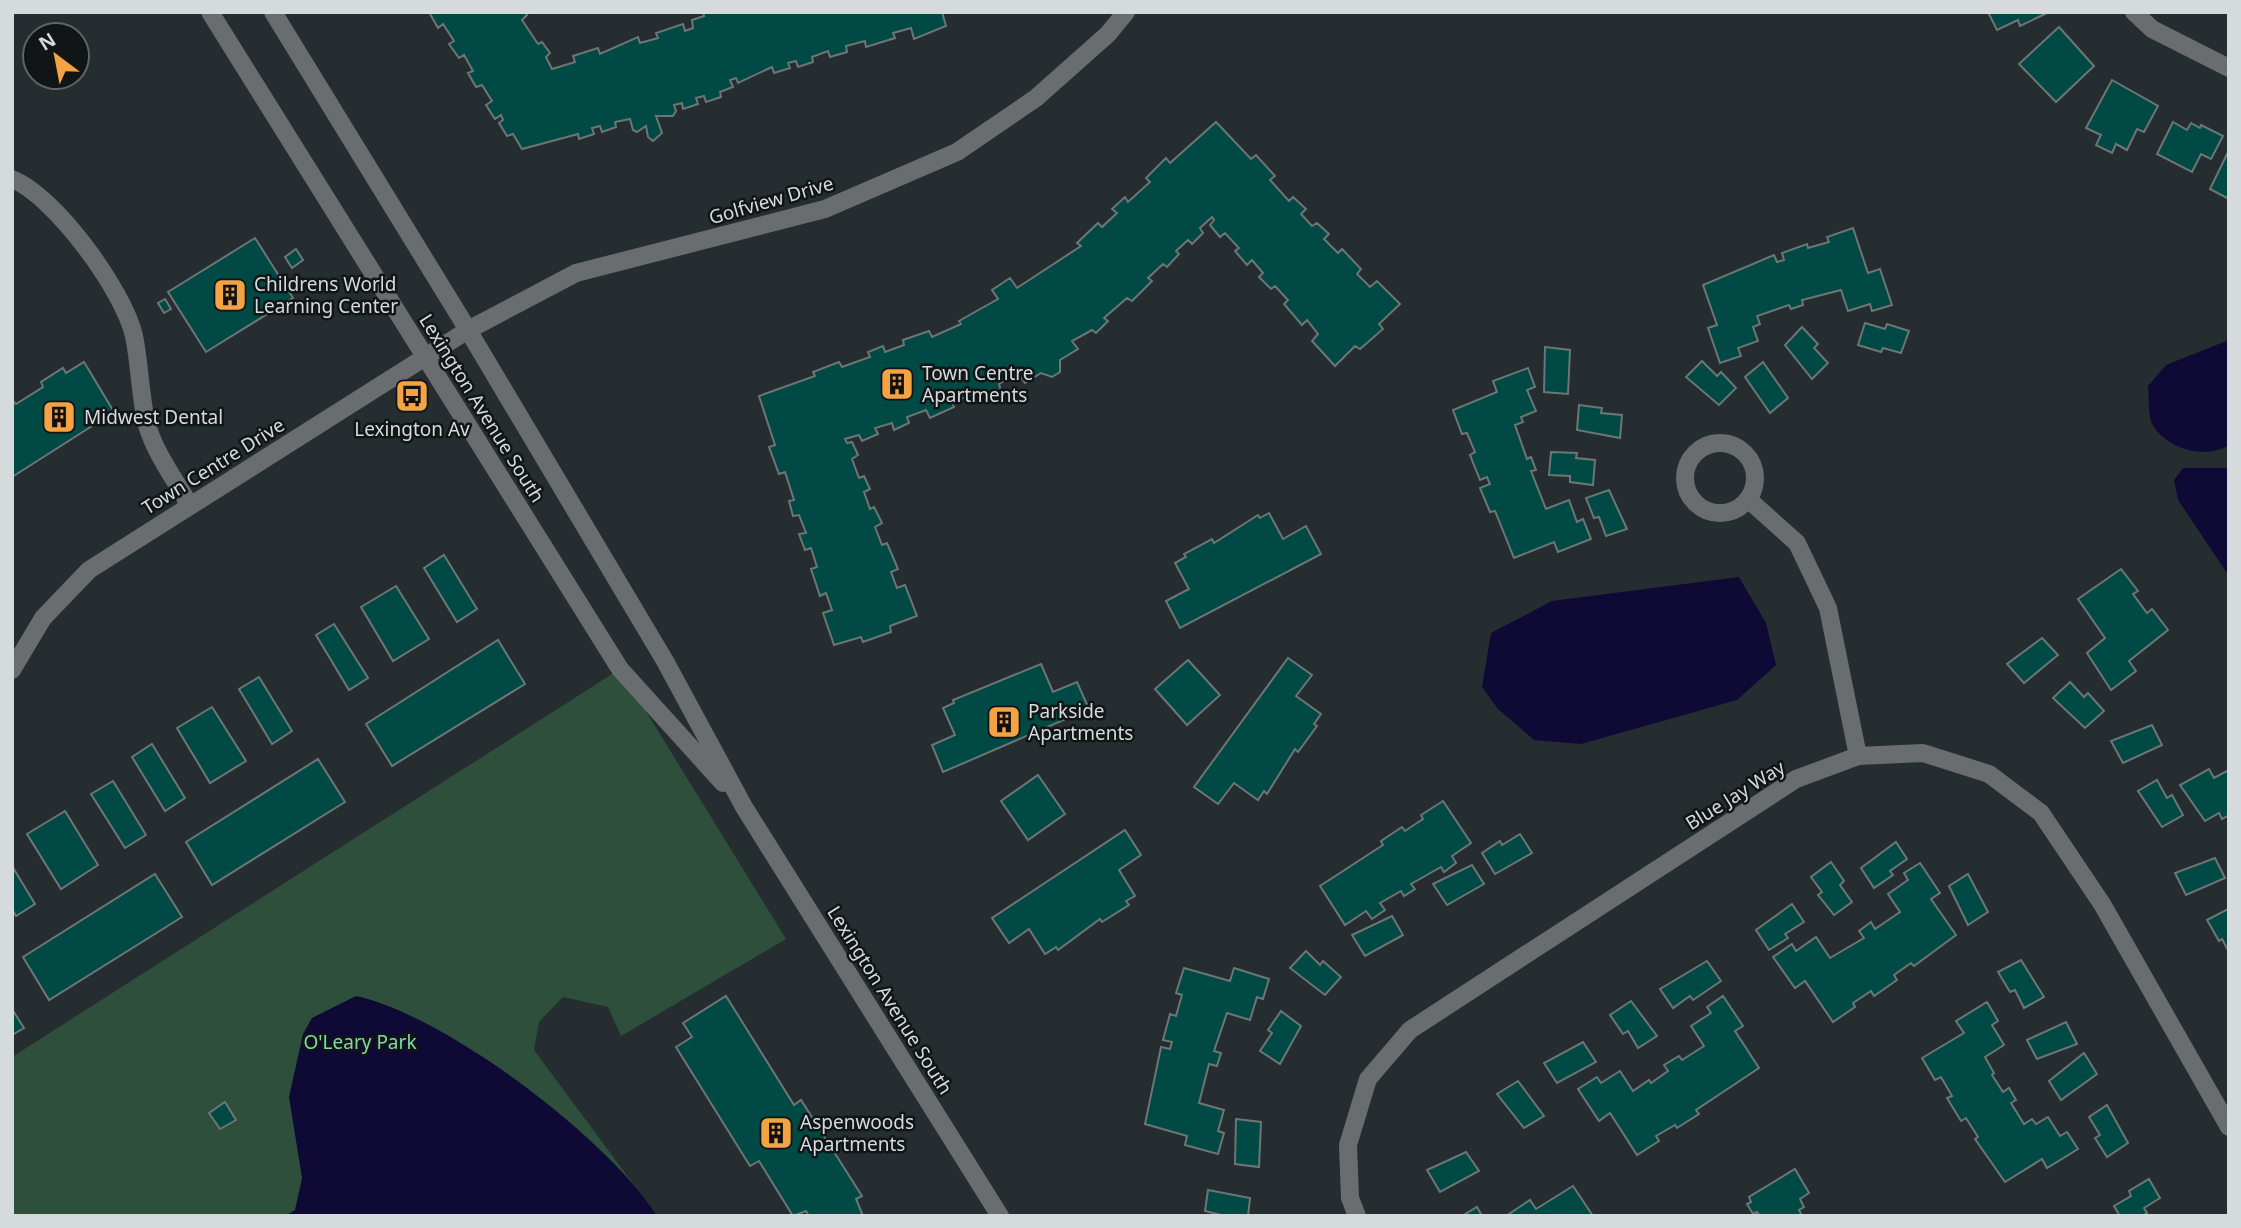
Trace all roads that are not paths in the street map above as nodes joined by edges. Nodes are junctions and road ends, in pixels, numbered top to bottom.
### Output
1 (210, 12) edge
2 (273, 12) edge
3 (1126, 12) edge
4 (2134, 12) edge
5 (2229, 68) edge
6 (12, 178) edge
7 (468, 330) junction
8 (425, 357) junction
9 (1749, 500) junction
10 (190, 506) junction
11 (12, 670) edge
12 (1858, 756) junction
13 (744, 807) junction
14 (2229, 1127) edge
15 (1000, 1216) edge
16 (1357, 1216) edge

1 - 8 street, Lexington Avenue South
2 - 7 street, Lexington Avenue South
3 - 7 street, Golfview Drive
4 - 5 street
6 - 10 street
7 - 8 street, Town Centre Drive
7 - 13 street, Lexington Avenue South
8 - 10 street, Town Centre Drive
8 - 13 street, Lexington Avenue South
9 - 9 street
9 - 12 street
10 - 11 street, Town Centre Drive
12 - 14 street, Blue Jay Way
12 - 16 street, Blue Jay Way
13 - 15 street, Lexington Avenue South

